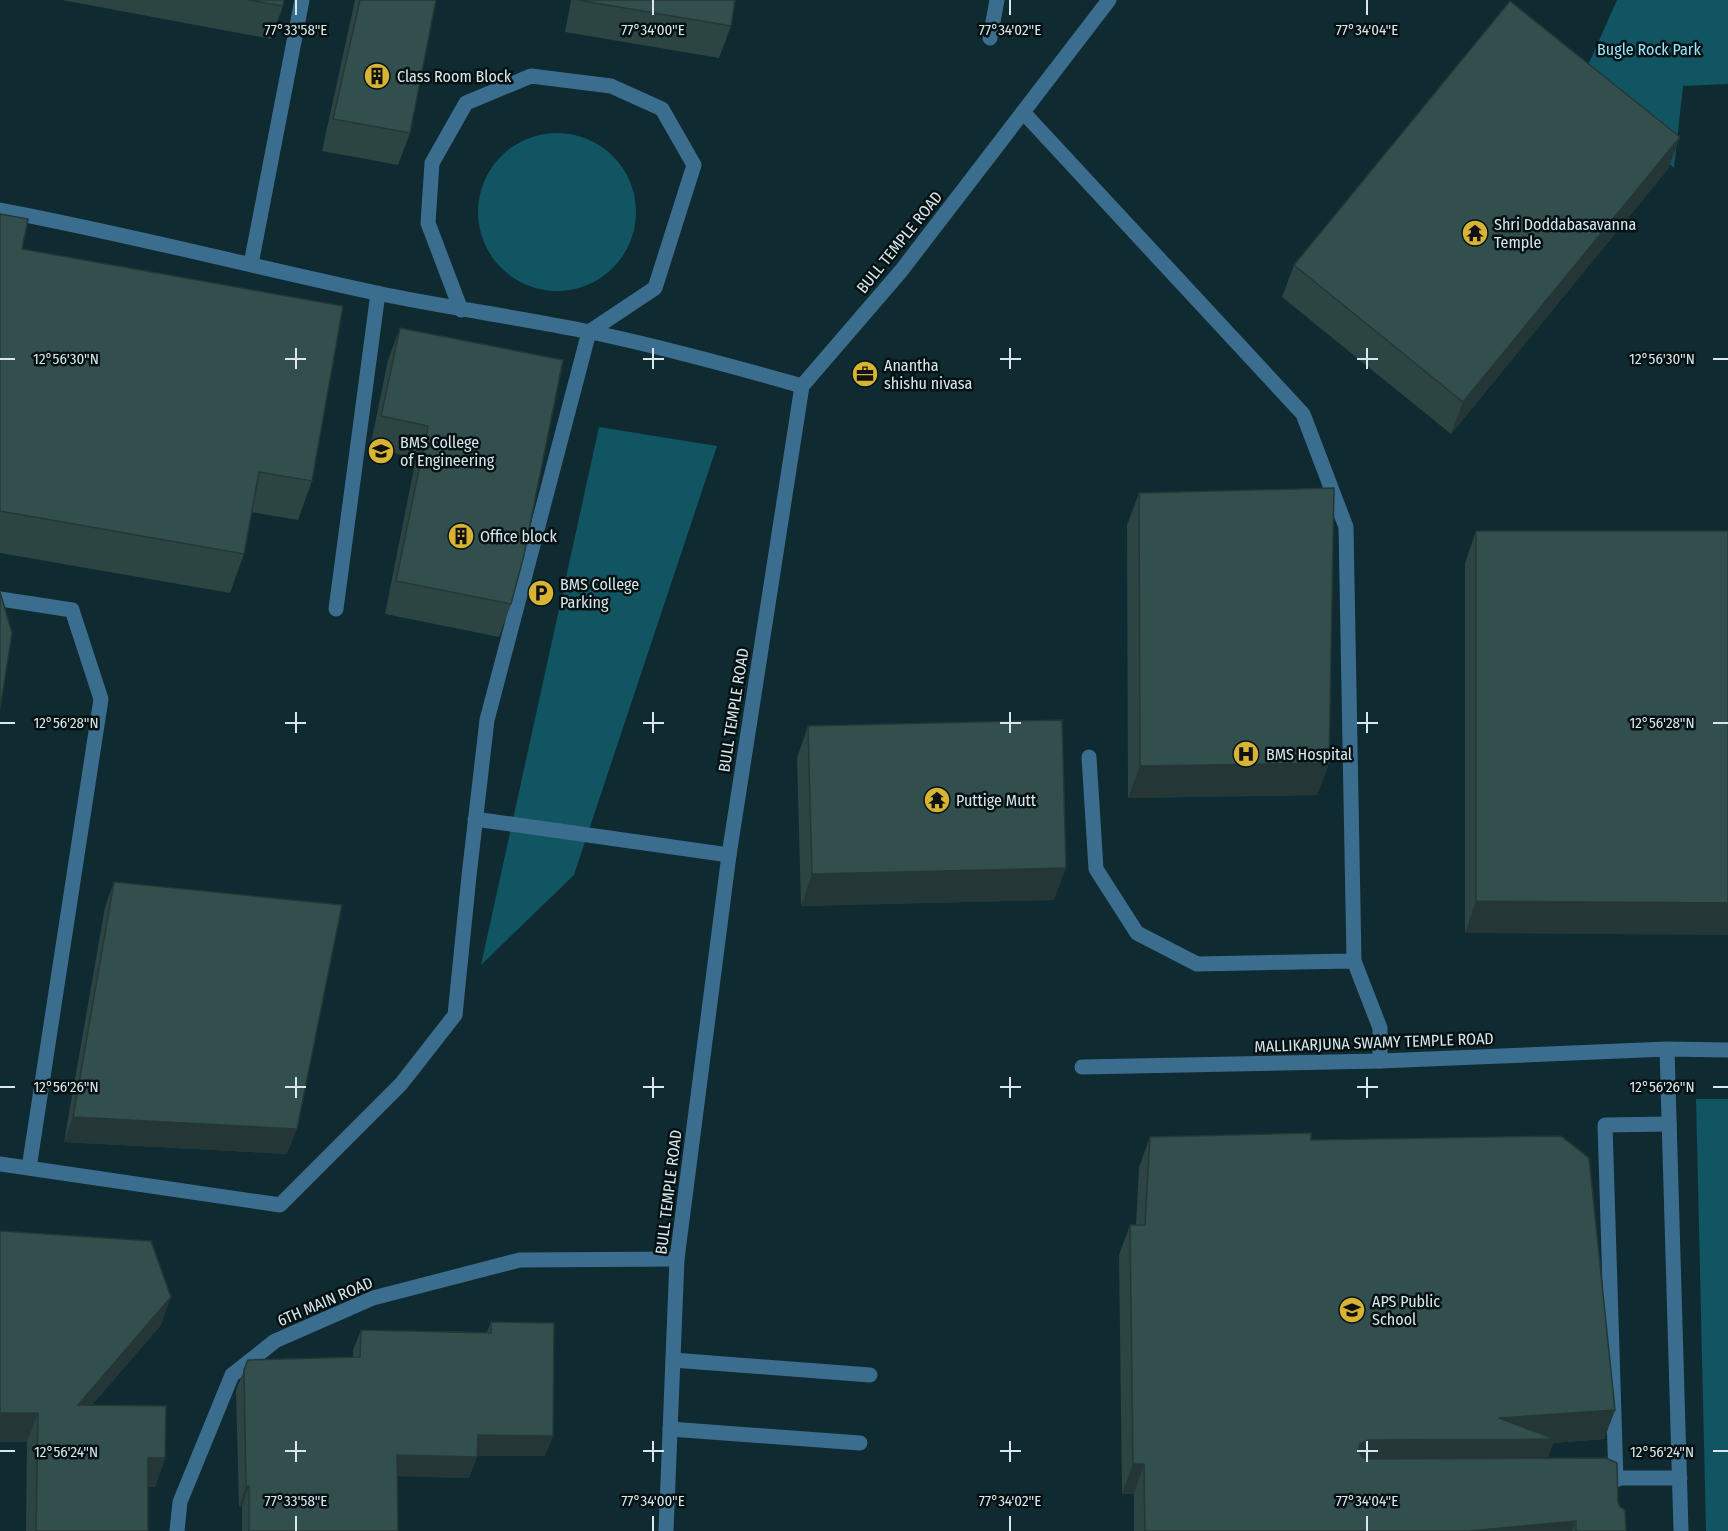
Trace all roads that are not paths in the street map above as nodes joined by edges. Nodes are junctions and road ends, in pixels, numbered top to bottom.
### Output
1 (302, 0) edge
2 (997, 0) edge
3 (1109, 0) edge
4 (990, 38) dead end
5 (1023, 112) junction
6 (0, 210) edge
7 (252, 264) junction
8 (378, 293) junction
9 (461, 310) junction
10 (589, 332) junction
11 (802, 386) junction
12 (0, 599) edge
13 (336, 609) dead end
14 (1089, 757) dead end
15 (475, 819) junction
16 (729, 855) junction
17 (1354, 961) junction
18 (1667, 1049) junction
19 (1728, 1050) edge
20 (1380, 1061) junction
21 (1082, 1067) dead end
22 (1669, 1124) junction
23 (0, 1164) edge
24 (29, 1168) junction
25 (677, 1258) junction
26 (673, 1360) junction
27 (870, 1375) dead end
28 (670, 1429) junction
29 (860, 1443) dead end
30 (1592, 1478) edge
31 (1616, 1478) junction
32 (1680, 1478) junction
33 (1616, 1499) edge
34 (177, 1531) edge
35 (666, 1531) edge
36 (1681, 1531) edge

1 - 7 street
2 - 4 street
3 - 5 street, BULL TEMPLE ROAD
5 - 11 street, BULL TEMPLE ROAD
5 - 17 street
6 - 7 street
7 - 8 street
8 - 9 street
8 - 13 street
9 - 10 street
9 - 10 street
10 - 11 street
10 - 15 street
11 - 16 street, BULL TEMPLE ROAD
12 - 24 street
14 - 17 street
15 - 16 street
15 - 24 street
16 - 25 street, BULL TEMPLE ROAD
17 - 20 street
18 - 19 street, MALLIKARJUNA SWAMY TEMPLE ROAD
18 - 20 street, MALLIKARJUNA SWAMY TEMPLE ROAD
18 - 22 street
20 - 21 street, MALLIKARJUNA SWAMY TEMPLE ROAD
22 - 31 street
22 - 32 street
23 - 24 street
25 - 26 street, BULL TEMPLE ROAD
25 - 34 street, 6TH MAIN ROAD
26 - 27 street
26 - 28 street, BULL TEMPLE ROAD
28 - 29 street
28 - 35 street, BULL TEMPLE ROAD
30 - 31 street
31 - 32 street
31 - 33 street
32 - 36 street

